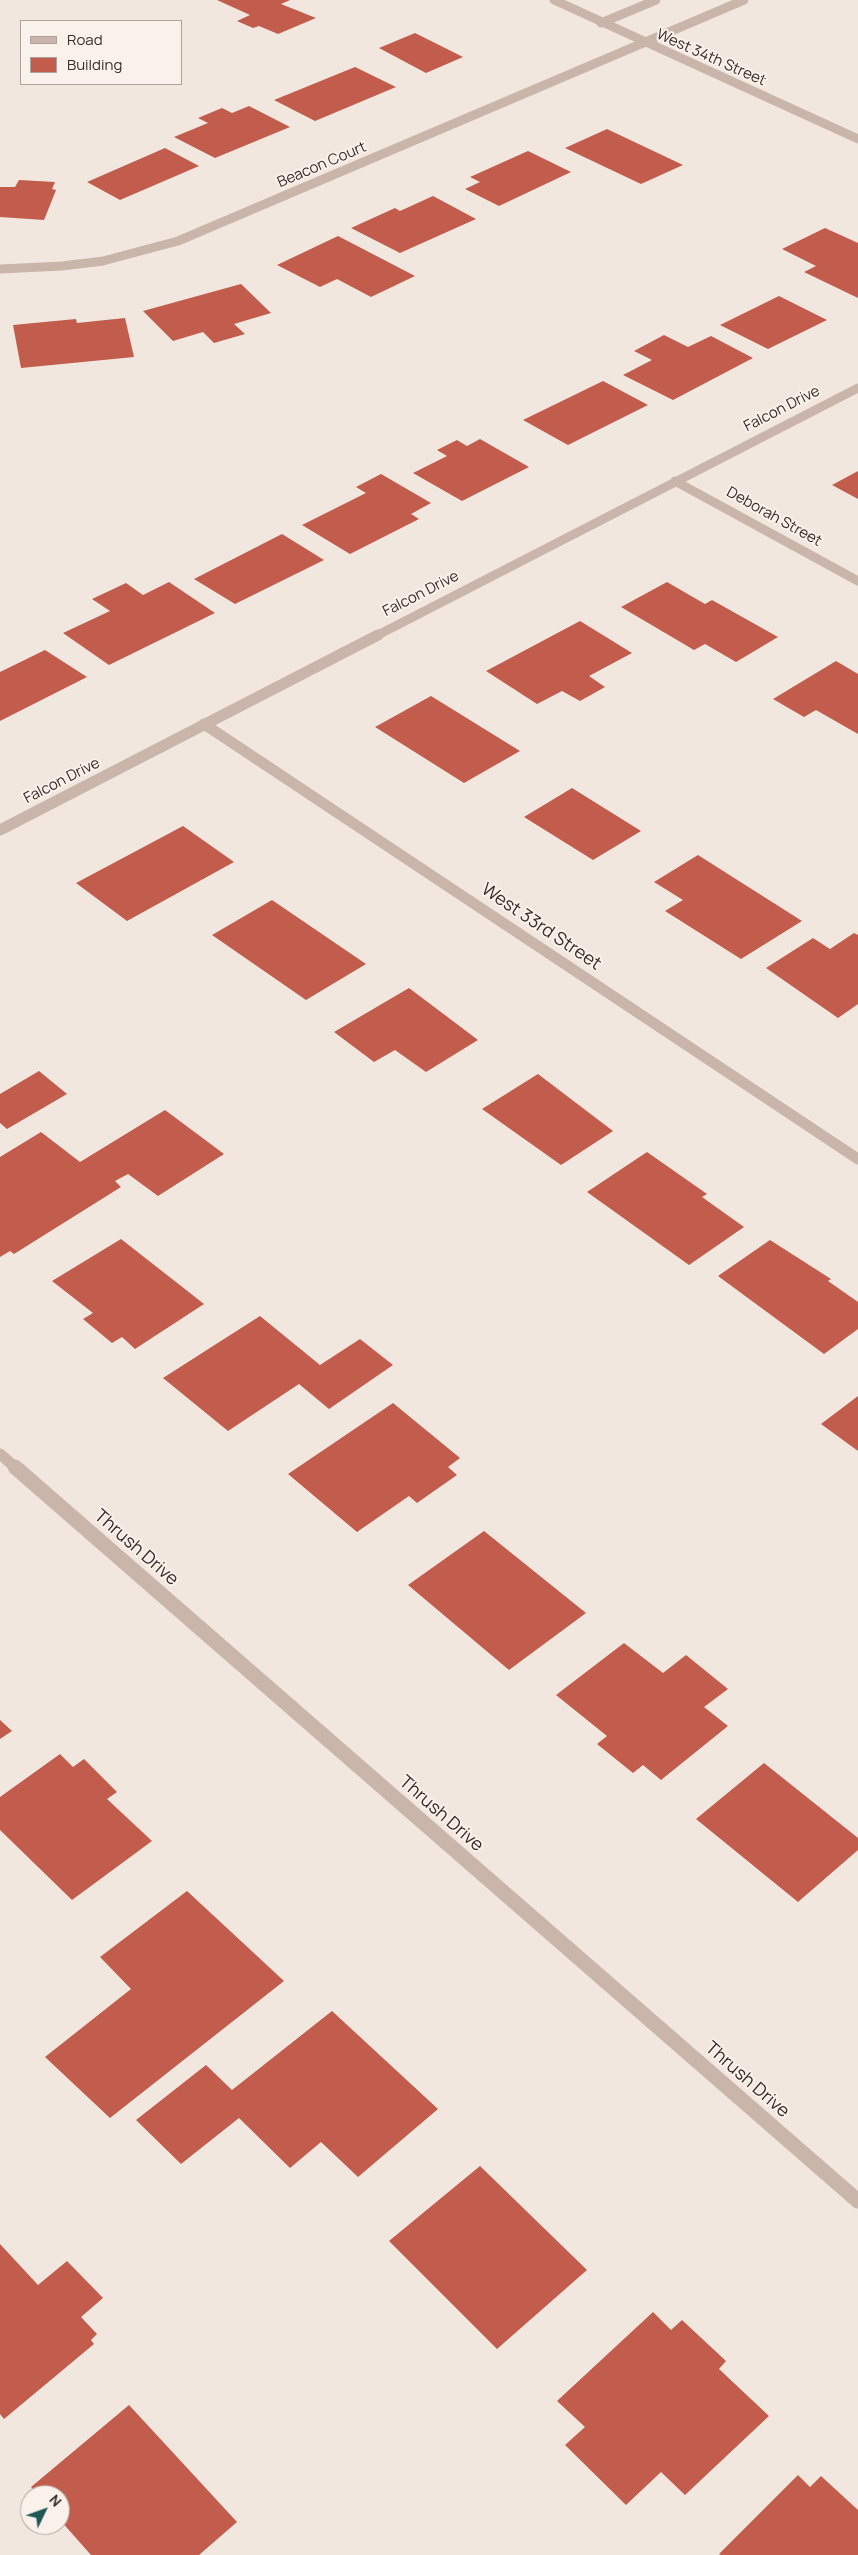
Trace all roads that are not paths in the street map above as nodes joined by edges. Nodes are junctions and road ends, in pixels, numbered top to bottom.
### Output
1 (554, 0) edge
2 (656, 0) edge
3 (744, 0) edge
4 (601, 23) junction
5 (642, 42) junction
6 (858, 139) edge
7 (0, 269) edge
8 (858, 388) edge
9 (675, 480) junction
10 (858, 581) edge
11 (204, 724) junction
12 (0, 830) edge
13 (858, 1159) edge
14 (0, 1454) edge
15 (858, 2202) edge

1 - 4 street, West 34th Street
2 - 4 street
3 - 5 street, Beacon Court
4 - 5 street, West 34th Street
5 - 6 street, West 34th Street
5 - 7 street, Beacon Court
8 - 9 street, Falcon Drive
9 - 10 street, Deborah Street
9 - 11 street, Falcon Drive
11 - 12 street, Falcon Drive
11 - 13 street, West 33rd Street
14 - 15 street, Thrush Drive

